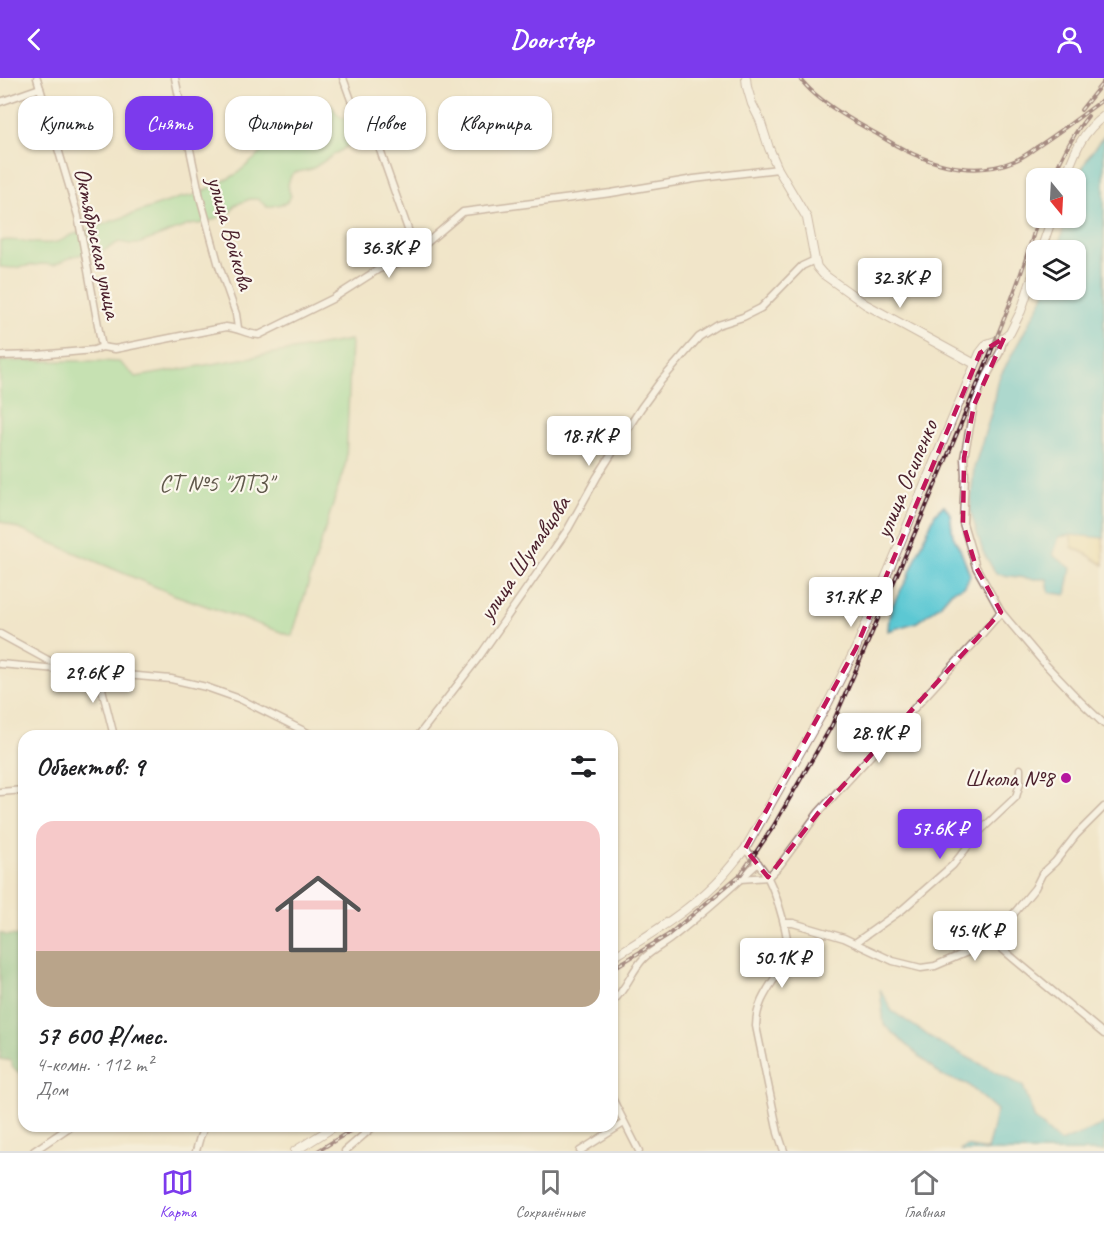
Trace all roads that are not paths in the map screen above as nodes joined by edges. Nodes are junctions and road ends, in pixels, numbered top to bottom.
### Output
1 (37, 78) edge
2 (175, 78) edge
3 (343, 78) edge
4 (746, 78) edge
5 (40, 88) junction
6 (0, 102) edge
7 (1104, 116) edge
8 (1069, 168) edge
9 (778, 169) junction
10 (416, 252) junction
11 (814, 260) junction
12 (1026, 296) edge
13 (238, 328) junction
14 (1004, 338) junction
15 (102, 347) junction
16 (0, 356) edge
17 (975, 364) junction
18 (1001, 612) junction
19 (0, 634) edge
20 (0, 664) edge
21 (67, 671) junction
22 (108, 674) junction
23 (1104, 724) edge
24 (112, 730) edge
25 (302, 730) edge
26 (423, 730) edge
27 (1020, 769) dead end
28 (18, 790) edge
29 (0, 792) edge
30 (1104, 807) edge
31 (745, 849) junction
32 (758, 863) junction
33 (768, 876) junction
34 (740, 879) junction
35 (784, 923) junction
36 (988, 940) junction
37 (855, 943) junction
38 (618, 954) edge
39 (618, 997) edge
40 (1104, 1034) edge
41 (618, 1110) edge
42 (624, 1123) junction
43 (618, 1127) edge
44 (62, 1132) edge
45 (202, 1132) edge
46 (325, 1132) edge
47 (367, 1132) edge
48 (610, 1132) edge
49 (34, 1151) edge
50 (196, 1151) edge
51 (295, 1151) edge
52 (345, 1151) edge
53 (580, 1151) edge
54 (639, 1151) edge
55 (784, 1151) edge

1 - 5 street, Октябрьская улица
2 - 13 street, улица Войкова
3 - 10 street
4 - 9 street
5 - 6 street
5 - 15 street, Октябрьская улица
7 - 8 street
9 - 10 street
9 - 11 street
10 - 13 street
11 - 17 street
11 - 26 street, улица Шумавцова
12 - 14 street, улица Осипенко
13 - 15 street
14 - 17 street, улица Осипенко
14 - 18 street
15 - 16 street
17 - 31 street, улица Осипенко
18 - 23 street
18 - 33 street
19 - 21 street
20 - 21 street
21 - 22 street
22 - 24 street
22 - 25 street
27 - 37 street
28 - 29 street
30 - 36 street
31 - 32 street
31 - 38 street, улица Осипенко
32 - 33 street
32 - 34 street
33 - 34 street
33 - 35 street
34 - 39 street
35 - 37 street
35 - 55 street
36 - 37 street
36 - 40 street
41 - 42 street
42 - 43 street
42 - 54 street
44 - 49 street
45 - 50 street
46 - 51 street
47 - 52 street
48 - 53 street

